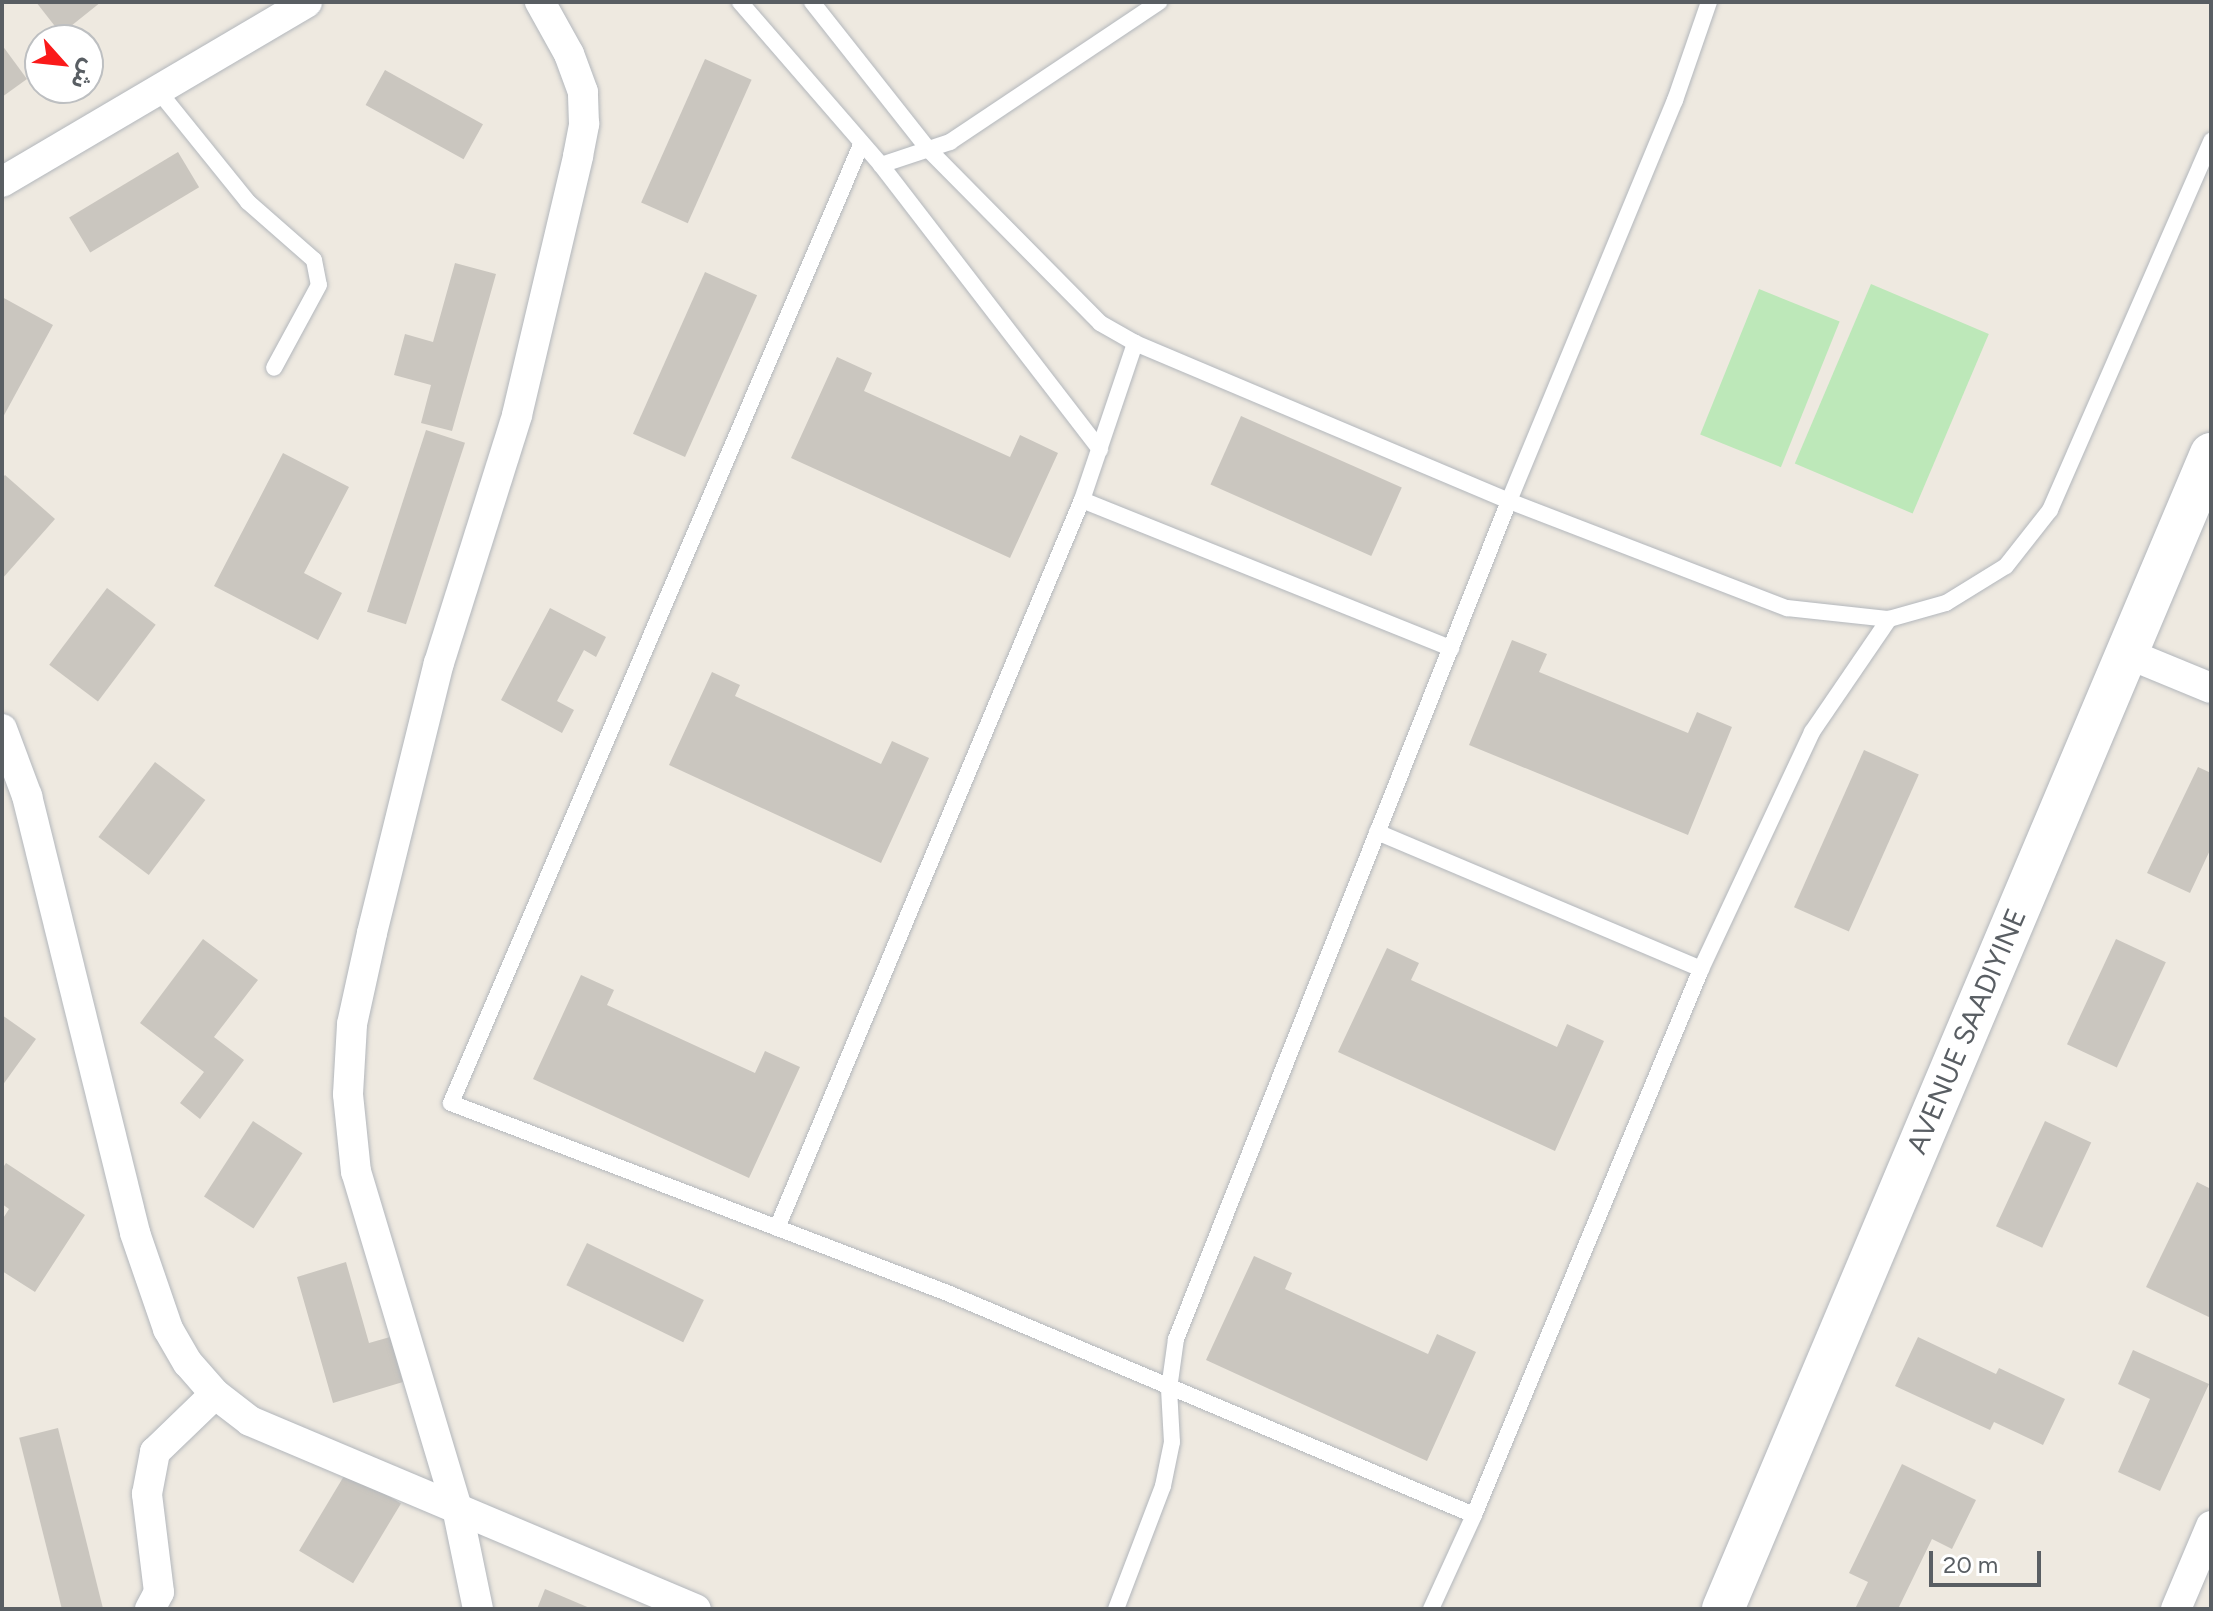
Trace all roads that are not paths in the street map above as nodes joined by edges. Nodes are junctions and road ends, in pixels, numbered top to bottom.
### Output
1 (307, 2) edge
2 (540, 2) edge
3 (740, 2) edge
4 (812, 2) edge
5 (1159, 2) edge
6 (1709, 2) edge
7 (156, 88) junction
8 (2211, 141) edge
9 (861, 145) junction
10 (928, 149) junction
11 (881, 165) junction
12 (2, 182) edge
13 (1135, 343) junction
14 (274, 368) dead end
15 (1100, 449) junction
16 (2211, 454) edge
17 (1082, 500) junction
18 (1509, 501) junction
19 (1889, 619) junction
20 (1451, 648) junction
21 (2126, 653) junction
22 (2211, 688) edge
23 (2, 729) edge
24 (1377, 832) junction
25 (1701, 969) junction
26 (777, 1228) junction
27 (1169, 1389) junction
28 (215, 1394) junction
29 (457, 1508) junction
30 (1474, 1515) junction
31 (2211, 1526) edge
32 (150, 1609) edge
33 (478, 1609) edge
34 (696, 1609) edge
35 (1116, 1609) edge
36 (1431, 1609) edge
37 (1723, 1609) edge
38 (2176, 1609) edge

1 - 7 street
2 - 29 street
3 - 9 lane
4 - 10 lane
5 - 10 lane
6 - 18 lane
7 - 12 street
7 - 14 lane
8 - 19 lane
9 - 11 lane
9 - 26 lane
10 - 11 lane
10 - 13 lane
11 - 15 lane
13 - 15 lane
13 - 18 lane
15 - 17 lane
16 - 21 main road, AVENUE SAADIYINE
17 - 20 lane
17 - 26 lane
18 - 19 lane
18 - 20 lane
19 - 25 lane
20 - 24 lane
21 - 22 street
21 - 37 main road, AVENUE SAADIYINE
23 - 28 street
24 - 25 lane
24 - 27 lane
25 - 30 lane
26 - 27 lane
27 - 30 lane
27 - 35 lane
28 - 29 street
28 - 32 street
29 - 33 street
29 - 34 street
30 - 36 lane
31 - 38 street

